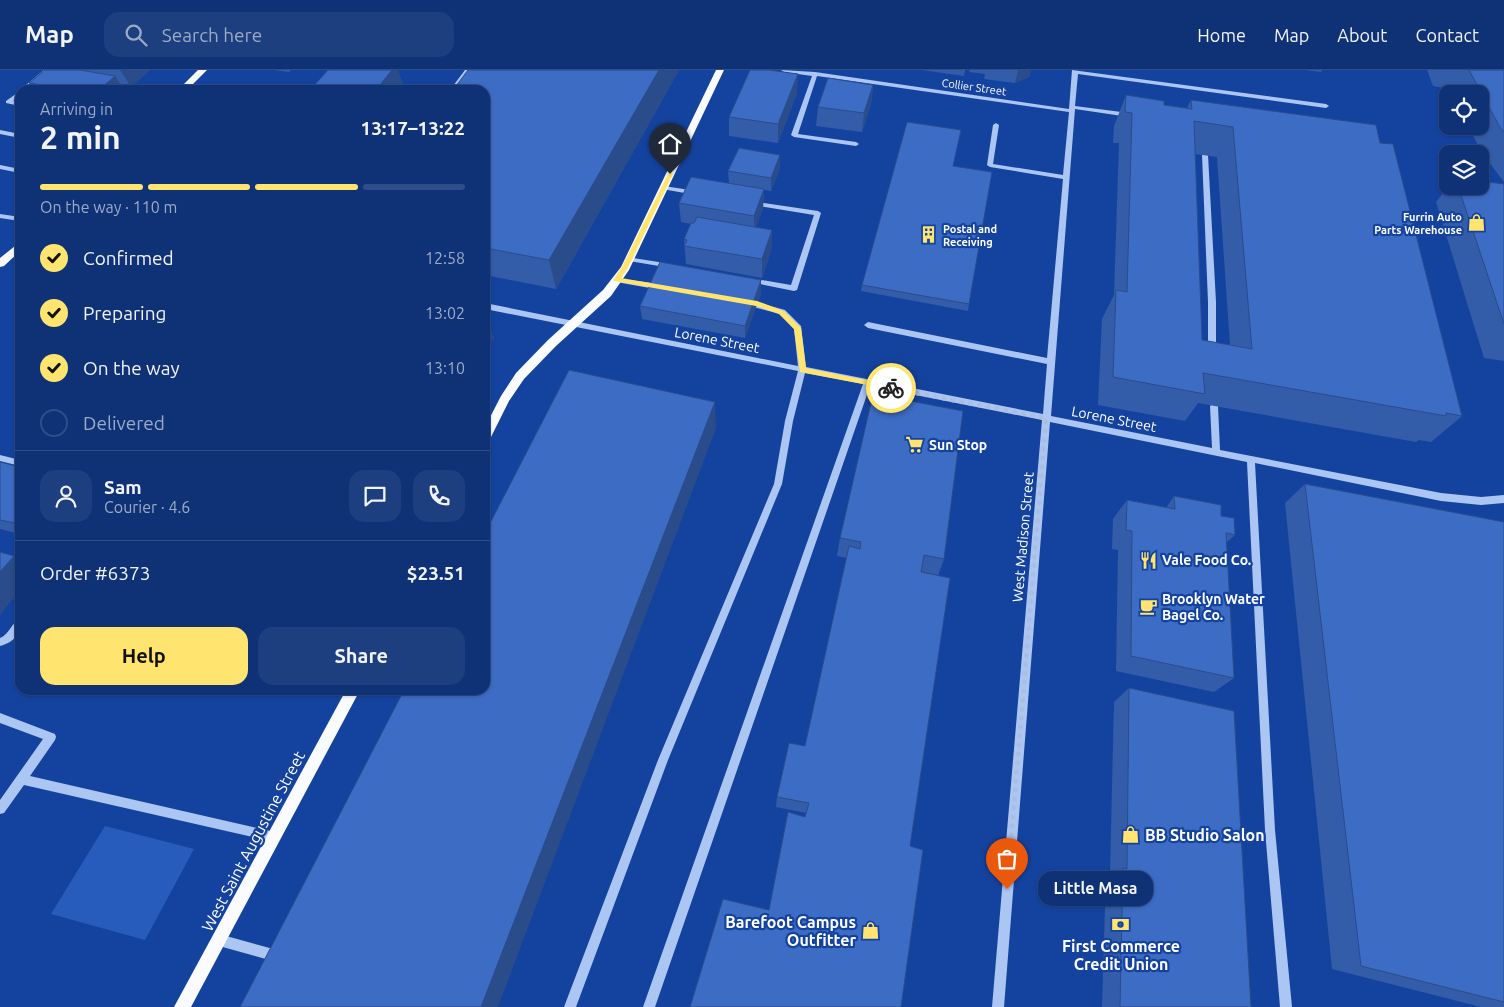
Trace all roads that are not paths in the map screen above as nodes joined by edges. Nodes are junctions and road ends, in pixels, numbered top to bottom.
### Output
1 (48, 70) edge
2 (203, 70) edge
3 (468, 70) edge
4 (720, 70) edge
5 (784, 70) edge
6 (1075, 71) edge
7 (815, 74) junction
8 (29, 85) edge
9 (187, 85) edge
10 (457, 85) edge
11 (15, 97) edge
12 (15, 103) edge
13 (1326, 106) dead end
14 (1072, 109) junction
15 (1138, 116) edge
16 (996, 125) dead end
17 (0, 132) edge
18 (15, 135) edge
19 (856, 144) dead end
20 (1204, 155) edge
21 (0, 167) edge
22 (15, 170) edge
23 (1066, 177) junction
24 (664, 188) junction
25 (702, 194) edge
26 (741, 201) edge
27 (0, 216) edge
28 (15, 218) edge
29 (15, 250) edge
30 (629, 259) junction
31 (0, 264) edge
32 (678, 267) edge
33 (746, 279) edge
34 (616, 280) junction
35 (666, 288) edge
36 (739, 300) edge
37 (490, 307) edge
38 (573, 323) junction
39 (868, 325) dead end
40 (1051, 362) junction
41 (1212, 364) edge
42 (802, 370) junction
43 (867, 383) junction
44 (1214, 406) edge
45 (1046, 418) junction
46 (490, 429) edge
47 (1216, 452) junction
48 (0, 458) edge
49 (1251, 459) junction
50 (15, 462) edge
51 (1504, 499) edge
52 (15, 630) edge
53 (0, 642) edge
54 (350, 695) edge
55 (0, 718) edge
56 (22, 779) junction
57 (0, 810) edge
58 (275, 837) junction
59 (220, 940) junction
60 (286, 959) edge
61 (182, 1007) edge
62 (570, 1007) edge
63 (649, 1007) edge
64 (998, 1007) edge
65 (1286, 1007) edge

1 - 8 street
2 - 9 main road
3 - 10 street
4 - 24 main road
5 - 7 street, Collier Street
6 - 13 street
6 - 14 street, West Madison Street
7 - 14 street, Collier Street
7 - 19 street
11 - 12 street
14 - 15 street
14 - 23 street, West Madison Street
16 - 23 street
17 - 18 street
20 - 41 street
21 - 22 street
23 - 40 street, West Madison Street
24 - 25 street
24 - 30 main road
26 - 33 street
27 - 28 street
29 - 31 main road
30 - 32 street
30 - 34 main road
34 - 35 street
34 - 38 main road
36 - 42 street
37 - 38 street, Lorene Street
38 - 42 street, Lorene Street
38 - 46 main road
39 - 40 street
40 - 45 street, West Madison Street
42 - 43 street, Lorene Street
42 - 62 street
43 - 45 street, Lorene Street
43 - 63 street
44 - 47 street
45 - 47 street, Lorene Street
45 - 64 street, West Madison Street
47 - 49 street, Lorene Street
48 - 50 street
49 - 51 street, Lorene Street
49 - 65 street
52 - 53 street
54 - 58 main road, West Saint Augustine Street
55 - 56 street
56 - 57 street
56 - 58 street
58 - 59 main road, West Saint Augustine Street
59 - 60 street
59 - 61 main road, West Saint Augustine Street

